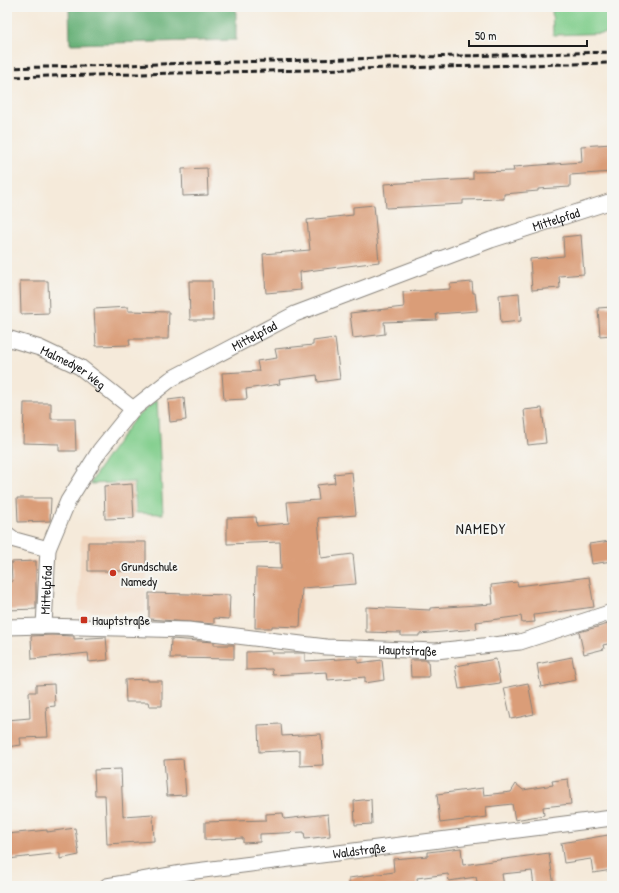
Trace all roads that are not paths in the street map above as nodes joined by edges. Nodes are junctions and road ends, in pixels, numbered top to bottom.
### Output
1 (612, 201) edge
2 (7, 338) edge
3 (133, 409) junction
4 (7, 534) edge
5 (48, 549) junction
6 (612, 612) edge
7 (44, 626) junction
8 (7, 627) edge
9 (612, 818) edge
10 (107, 886) edge

1 - 3 street, Mittelpfad
2 - 3 street, Malmedyer Weg
3 - 5 street, Mittelpfad
4 - 5 street
5 - 7 street, Mittelpfad
6 - 7 street, Hauptstraße
7 - 8 street, Hauptstraße
9 - 10 street, Waldstraße

